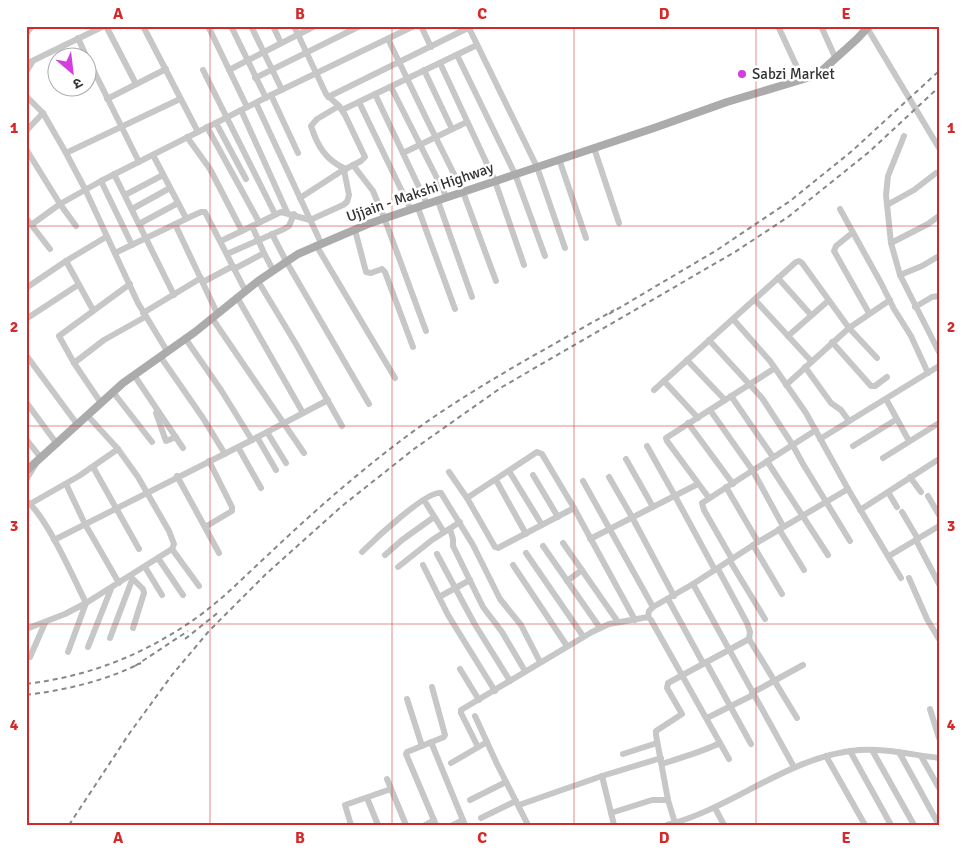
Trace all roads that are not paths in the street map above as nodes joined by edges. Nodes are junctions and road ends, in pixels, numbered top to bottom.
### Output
1 (32, 26) edge
2 (105, 26) edge
3 (143, 26) edge
4 (208, 26) edge
5 (231, 26) edge
6 (251, 26) edge
7 (273, 26) edge
8 (294, 26) edge
9 (315, 26) edge
10 (360, 26) edge
11 (414, 26) edge
12 (421, 26) edge
13 (778, 26) edge
14 (821, 26) edge
15 (868, 26) edge
16 (468, 27) edge
17 (26, 34) edge
18 (298, 35) junction
19 (78, 38) junction
20 (388, 39) junction
21 (281, 43) junction
22 (477, 45) junction
23 (431, 47) junction
24 (82, 48) edge
25 (263, 52) junction
26 (306, 52) junction
27 (457, 55) junction
28 (835, 57) junction
29 (247, 60) junction
30 (29, 62) edge
31 (400, 62) junction
32 (440, 63) junction
33 (166, 69) junction
34 (203, 70) dead end
35 (229, 70) junction
36 (272, 70) junction
37 (424, 70) junction
38 (26, 72) edge
39 (316, 73) junction
40 (255, 78) junction
41 (407, 79) junction
42 (803, 80) junction
43 (98, 81) edge
44 (136, 84) junction
45 (391, 87) junction
46 (282, 90) junction
47 (375, 94) junction
48 (26, 96) edge
49 (268, 96) junction
50 (328, 97) junction
51 (180, 98) junction
52 (107, 99) junction
53 (359, 102) junction
54 (256, 103) junction
55 (341, 108) junction
56 (244, 109) junction
57 (43, 113) junction
58 (228, 117) junction
59 (216, 122) junction
60 (467, 122) junction
61 (122, 127) junction
62 (207, 127) junction
63 (452, 129) junction
64 (26, 131) edge
65 (198, 132) junction
66 (904, 136) dead end
67 (187, 137) junction
68 (435, 137) junction
69 (420, 144) junction
70 (594, 148) junction
71 (939, 148) edge
72 (26, 149) edge
73 (66, 153) junction
74 (298, 153) dead end
75 (402, 153) junction
76 (153, 155) junction
77 (559, 159) junction
78 (139, 162) junction
79 (353, 165) junction
80 (537, 167) junction
81 (345, 170) junction
82 (936, 173) dead end
83 (114, 174) junction
84 (515, 174) junction
85 (163, 175) junction
86 (246, 179) dead end
87 (101, 181) junction
88 (495, 181) junction
89 (170, 188) junction
90 (85, 189) junction
91 (463, 192) junction
92 (125, 195) junction
93 (300, 198) junction
94 (447, 198) junction
95 (438, 201) junction
96 (178, 203) junction
97 (60, 204) junction
98 (427, 204) junction
99 (887, 205) junction
100 (132, 209) junction
101 (414, 209) junction
102 (840, 209) dead end
103 (291, 213) junction
104 (275, 214) junction
105 (939, 216) edge
106 (26, 218) edge
107 (186, 218) junction
108 (310, 220) junction
109 (385, 220) junction
110 (259, 222) junction
111 (619, 223) dead end
112 (139, 224) junction
113 (175, 224) junction
114 (30, 225) junction
115 (76, 226) dead end
116 (252, 226) junction
117 (355, 230) junction
118 (242, 231) junction
119 (852, 233) junction
120 (272, 234) junction
121 (106, 236) junction
122 (146, 238) junction
123 (586, 238) dead end
124 (259, 240) junction
125 (221, 241) junction
126 (891, 242) junction
127 (318, 244) junction
128 (132, 245) junction
129 (565, 248) dead end
130 (50, 249) dead end
131 (115, 253) junction
132 (264, 253) junction
133 (227, 254) junction
134 (545, 256) dead end
135 (939, 256) edge
136 (66, 261) junction
137 (286, 261) junction
138 (524, 265) dead end
139 (233, 268) junction
140 (273, 270) junction
141 (900, 275) junction
142 (778, 278) junction
143 (202, 280) junction
144 (258, 280) junction
145 (496, 281) dead end
146 (130, 284) junction
147 (78, 285) junction
148 (26, 288) edge
149 (245, 290) junction
150 (174, 295) junction
151 (939, 296) edge
152 (237, 297) junction
153 (472, 297) dead end
154 (756, 300) junction
155 (890, 300) junction
156 (828, 301) junction
157 (916, 307) junction
158 (455, 309) dead end
159 (93, 310) junction
160 (869, 313) junction
161 (144, 315) junction
162 (811, 315) junction
163 (215, 316) junction
164 (26, 319) edge
165 (732, 319) junction
166 (849, 328) junction
167 (426, 331) dead end
168 (788, 336) junction
169 (185, 338) junction
170 (709, 340) junction
171 (832, 342) junction
172 (413, 347) dead end
173 (939, 352) edge
174 (163, 353) junction
175 (26, 355) edge
176 (877, 358) dead end
177 (687, 360) junction
178 (811, 361) junction
179 (74, 363) junction
180 (939, 366) edge
181 (806, 367) junction
182 (775, 368) junction
183 (928, 373) junction
184 (134, 376) junction
185 (887, 377) dead end
186 (394, 378) dead end
187 (664, 381) junction
188 (750, 383) junction
189 (786, 385) junction
190 (654, 390) dead end
191 (113, 392) junction
192 (728, 398) junction
193 (886, 398) junction
194 (328, 400) junction
195 (26, 402) edge
196 (101, 403) junction
197 (369, 404) dead end
198 (153, 405) junction
199 (710, 410) junction
200 (303, 413) junction
201 (87, 414) junction
202 (698, 418) junction
203 (897, 419) junction
204 (849, 421) junction
205 (284, 422) junction
206 (688, 423) junction
207 (939, 423) edge
208 (77, 424) junction
209 (342, 426) dead end
210 (816, 430) junction
211 (267, 432) junction
212 (176, 437) junction
213 (255, 438) junction
214 (26, 439) edge
215 (820, 440) junction
216 (909, 441) junction
217 (152, 442) dead end
218 (57, 444) junction
219 (792, 444) junction
220 (647, 446) dead end
221 (853, 446) dead end
222 (238, 447) junction
223 (183, 448) dead end
224 (118, 450) junction
225 (304, 453) dead end
226 (225, 454) junction
227 (883, 458) dead end
228 (939, 458) edge
229 (626, 459) dead end
230 (770, 459) junction
231 (39, 460) junction
232 (209, 461) junction
233 (286, 463) dead end
234 (94, 467) junction
235 (27, 469) edge
236 (276, 470) dead end
237 (510, 470) junction
238 (753, 471) junction
239 (449, 472) dead end
240 (533, 474) dead end
241 (177, 476) junction
242 (609, 477) dead end
243 (910, 477) junction
244 (26, 480) edge
245 (496, 480) junction
246 (583, 481) dead end
247 (66, 484) junction
248 (698, 484) junction
249 (733, 484) junction
250 (726, 487) junction
251 (261, 488) dead end
252 (848, 489) junction
253 (146, 492) junction
254 (888, 492) junction
255 (921, 492) dead end
256 (675, 496) junction
257 (928, 496) dead end
258 (468, 498) junction
259 (709, 498) junction
260 (424, 500) junction
261 (825, 502) junction
262 (28, 503) edge
263 (653, 507) junction
264 (116, 508) junction
265 (574, 508) junction
266 (860, 510) junction
267 (939, 515) edge
268 (802, 516) junction
269 (434, 517) junction
270 (558, 517) junction
271 (632, 517) junction
272 (460, 522) junction
273 (85, 524) junction
274 (542, 525) junction
275 (939, 526) edge
276 (205, 527) junction
277 (781, 528) junction
278 (610, 529) junction
279 (447, 531) junction
280 (526, 534) junction
281 (590, 539) junction
282 (917, 539) junction
283 (54, 540) junction
284 (850, 541) dead end
285 (563, 543) dead end
286 (755, 543) junction
287 (543, 546) dead end
288 (172, 549) junction
289 (139, 550) dead end
290 (362, 552) dead end
291 (219, 553) dead end
292 (526, 553) dead end
293 (437, 554) dead end
294 (386, 555) dead end
295 (828, 555) dead end
296 (889, 556) junction
297 (158, 558) junction
298 (731, 560) junction
299 (422, 565) dead end
300 (513, 565) dead end
301 (145, 567) junction
302 (398, 567) dead end
303 (716, 569) junction
304 (582, 570) junction
305 (804, 570) dead end
306 (131, 578) junction
307 (901, 578) dead end
308 (909, 578) dead end
309 (470, 580) junction
310 (567, 581) junction
311 (119, 583) junction
312 (693, 584) junction
313 (939, 584) edge
314 (198, 586) dead end
315 (455, 588) junction
316 (111, 589) junction
317 (782, 594) dead end
318 (162, 595) dead end
319 (183, 595) dead end
320 (439, 597) junction
321 (671, 597) junction
322 (86, 603) junction
323 (653, 608) junction
324 (648, 617) junction
325 (766, 619) dead end
326 (635, 620) junction
327 (618, 622) junction
328 (45, 623) junction
329 (133, 628) dead end
330 (600, 628) junction
331 (26, 629) edge
332 (583, 636) junction
333 (110, 638) dead end
334 (749, 638) junction
335 (939, 639) edge
336 (567, 646) junction
337 (88, 647) dead end
338 (729, 649) junction
339 (68, 652) dead end
340 (30, 657) dead end
341 (540, 662) junction
342 (705, 663) junction
343 (803, 664) dead end
344 (460, 669) dead end
345 (525, 671) junction
346 (682, 676) junction
347 (510, 681) junction
348 (774, 681) junction
349 (432, 687) dead end
350 (496, 691) junction
351 (752, 694) junction
352 (407, 699) dead end
353 (479, 700) junction
354 (730, 706) junction
355 (930, 709) dead end
356 (475, 716) dead end
357 (707, 718) junction
358 (797, 718) dead end
359 (939, 738) edge
360 (431, 742) junction
361 (487, 742) junction
362 (657, 743) junction
363 (720, 743) junction
364 (751, 744) dead end
365 (422, 746) junction
366 (478, 747) junction
367 (872, 750) junction
368 (850, 751) junction
369 (898, 752) junction
370 (623, 754) dead end
371 (826, 756) junction
372 (921, 756) junction
373 (729, 758) dead end
374 (939, 758) edge
375 (662, 761) junction
376 (451, 762) dead end
377 (794, 767) junction
378 (602, 776) junction
379 (387, 779) dead end
380 (506, 782) junction
381 (939, 788) edge
382 (391, 789) junction
383 (667, 795) junction
384 (367, 798) junction
385 (470, 800) dead end
386 (517, 803) junction
387 (715, 808) junction
388 (611, 811) junction
389 (481, 818) dead end
390 (464, 822) edge
391 (435, 823) edge
392 (675, 823) junction
393 (351, 825) edge
394 (378, 825) edge
395 (406, 825) edge
396 (425, 825) edge
397 (453, 825) edge
398 (528, 825) edge
399 (614, 825) edge
400 (667, 825) edge
401 (724, 825) edge
402 (865, 825) edge
403 (891, 825) edge
404 (914, 825) edge
405 (939, 825) edge

1 - 17 street
2 - 19 street
2 - 44 street
3 - 33 street
4 - 35 street
5 - 29 street
6 - 25 street
7 - 21 street
8 - 18 street
9 - 18 street
10 - 26 street
11 - 20 street
12 - 23 street
13 - 42 street
14 - 28 street
15 - 28 main road, Ujjain - Makshi Highway
15 - 71 street
16 - 22 street
16 - 23 street
18 - 21 street
18 - 26 street
19 - 24 street
19 - 30 street
20 - 31 street
20 - 39 street
21 - 25 street
22 - 27 street
22 - 80 street
23 - 31 street
25 - 29 street
25 - 36 street
26 - 36 street
26 - 39 street
27 - 32 street
27 - 84 street
28 - 42 main road, Ujjain - Makshi Highway
29 - 35 street
29 - 40 street
30 - 38 street
31 - 41 street
31 - 50 street
32 - 37 street
32 - 60 street
33 - 44 street
33 - 51 street
34 - 58 street
35 - 56 street
36 - 40 street
36 - 46 street
37 - 41 street
37 - 63 street
39 - 46 street
39 - 50 street
40 - 49 street
41 - 45 street
41 - 68 street
42 - 70 main road, Ujjain - Makshi Highway
43 - 52 street
44 - 52 street
45 - 47 street
45 - 69 street
46 - 49 street
47 - 53 street
47 - 75 street
48 - 57 street
49 - 54 street
49 - 74 street
50 - 55 street
51 - 61 street
51 - 65 street
52 - 61 street
53 - 55 street
53 - 101 street
54 - 56 street
54 - 93 street
55 - 79 street
55 - 81 street
56 - 58 street
56 - 103 street
57 - 64 street
57 - 73 street
58 - 59 street
58 - 104 street
59 - 62 street
59 - 86 street
60 - 63 street
60 - 88 street
61 - 73 street
61 - 78 street
62 - 65 street
62 - 110 street
63 - 68 street
65 - 67 street
66 - 99 street
67 - 76 street
67 - 118 street
68 - 69 street
68 - 91 street
69 - 75 street
69 - 94 street
70 - 77 main road, Ujjain - Makshi Highway
70 - 111 street
72 - 97 street
73 - 90 street
75 - 98 street
76 - 78 street
76 - 85 street
77 - 80 main road, Ujjain - Makshi Highway
77 - 123 street
78 - 83 street
79 - 81 street
79 - 109 street
80 - 84 main road, Ujjain - Makshi Highway
80 - 129 street
81 - 93 street
81 - 108 street
82 - 99 street
83 - 87 street
83 - 92 street
84 - 88 main road, Ujjain - Makshi Highway
84 - 134 street
85 - 89 street
85 - 92 street
87 - 90 street
87 - 128 street
88 - 91 main road, Ujjain - Makshi Highway
88 - 138 street
89 - 96 street
89 - 100 street
90 - 97 street
90 - 121 street
91 - 94 main road, Ujjain - Makshi Highway
91 - 145 street
92 - 100 street
93 - 108 street
94 - 95 main road, Ujjain - Makshi Highway
95 - 98 main road, Ujjain - Makshi Highway
95 - 153 street
96 - 107 street
96 - 112 street
97 - 114 street
97 - 115 street
98 - 101 main road, Ujjain - Makshi Highway
99 - 126 street
100 - 112 street
101 - 109 main road, Ujjain - Makshi Highway
101 - 158 street
102 - 119 street
103 - 104 street
103 - 108 street
103 - 120 street
104 - 110 street
105 - 126 street
106 - 114 street
107 - 113 street
107 - 125 street
108 - 127 street
109 - 117 main road, Ujjain - Makshi Highway
109 - 167 street
110 - 116 street
112 - 122 street
113 - 122 street
113 - 143 street
114 - 130 street
116 - 118 street
116 - 124 street
117 - 127 main road, Ujjain - Makshi Highway
117 - 172 street
118 - 125 street
119 - 155 street
119 - 160 street
120 - 124 street
120 - 137 street
121 - 131 street
121 - 136 street
122 - 128 street
122 - 150 street
124 - 132 street
124 - 133 street
125 - 133 street
126 - 141 street
127 - 137 main road, Ujjain - Makshi Highway
127 - 186 street
128 - 131 street
131 - 146 street
132 - 139 street
132 - 140 street
133 - 139 street
135 - 141 street
136 - 147 street
136 - 148 street
137 - 140 main road, Ujjain - Makshi Highway
137 - 197 street
139 - 143 street
139 - 149 street
140 - 144 main road, Ujjain - Makshi Highway
141 - 157 street
142 - 154 street
142 - 156 street
142 - 162 street
143 - 150 street
143 - 163 street
144 - 149 main road, Ujjain - Makshi Highway
144 - 194 street
146 - 159 street
146 - 161 street
147 - 159 street
147 - 164 street
149 - 152 main road, Ujjain - Makshi Highway
150 - 161 street
151 - 157 street
152 - 163 main road, Ujjain - Makshi Highway
152 - 200 street
154 - 165 street
154 - 168 street
155 - 160 street
155 - 183 street
156 - 162 street
156 - 166 street
157 - 173 street
159 - 179 street
160 - 166 street
161 - 174 street
161 - 179 street
162 - 168 street
163 - 169 main road, Ujjain - Makshi Highway
163 - 205 street
165 - 170 street
165 - 182 street
166 - 171 street
166 - 176 street
168 - 178 street
169 - 174 main road, Ujjain - Makshi Highway
169 - 213 street
170 - 177 street
170 - 188 street
171 - 178 street
171 - 185 street
174 - 184 main road, Ujjain - Makshi Highway
174 - 226 street
175 - 208 street
177 - 187 street
177 - 192 street
178 - 181 street
179 - 196 street
180 - 183 street
181 - 189 street
181 - 204 street
182 - 188 street
182 - 189 street
183 - 193 street
184 - 191 main road, Ujjain - Makshi Highway
184 - 198 street
187 - 190 street
187 - 202 street
188 - 192 street
188 - 219 street
189 - 210 street
191 - 196 main road, Ujjain - Makshi Highway
191 - 217 street
192 - 199 street
192 - 230 street
193 - 203 street
193 - 204 street
194 - 200 street
194 - 209 street
195 - 218 street
196 - 201 main road, Ujjain - Makshi Highway
198 - 212 street
198 - 212 street
199 - 202 street
199 - 238 street
200 - 205 street
201 - 208 main road, Ujjain - Makshi Highway
201 - 224 street
202 - 206 street
203 - 216 street
203 - 221 street
204 - 215 street
205 - 211 street
205 - 225 street
206 - 248 street
206 - 249 street
207 - 216 street
208 - 218 main road, Ujjain - Makshi Highway
210 - 215 street
210 - 219 street
211 - 213 street
211 - 233 street
212 - 223 street
213 - 222 street
213 - 236 street
214 - 231 street
215 - 252 street
216 - 227 street
218 - 231 main road, Ujjain - Makshi Highway
219 - 230 street
219 - 261 street
220 - 256 street
222 - 226 street
222 - 251 street
224 - 234 street
224 - 253 street
226 - 232 street
228 - 243 street
229 - 263 street
230 - 238 street
230 - 268 street
231 - 235 main road, Ujjain - Makshi Highway
231 - 244 street
232 - 241 street
232 - 276 street
234 - 247 street
234 - 264 street
237 - 245 street
237 - 265 street
237 - 274 street
238 - 249 street
238 - 277 street
239 - 258 street
240 - 270 street
241 - 253 street
241 - 276 street
242 - 271 street
243 - 254 street
243 - 255 street
245 - 258 street
245 - 280 street
246 - 278 street
247 - 262 street
247 - 273 street
248 - 256 street
248 - 259 street
249 - 250 street
250 - 259 street
250 - 286 street
252 - 261 street
252 - 266 street
253 - 264 street
253 - 288 street
254 - 266 street
254 - 282 street
256 - 263 street
256 - 303 street
257 - 267 street
258 - 280 street
259 - 298 street
260 - 269 street
260 - 272 street
260 - 290 street
261 - 268 street
261 - 284 street
262 - 283 street
263 - 271 street
264 - 273 street
264 - 289 street
265 - 270 street
265 - 281 street
266 - 296 street
268 - 277 street
268 - 295 street
269 - 279 street
269 - 294 street
270 - 274 street
271 - 278 street
271 - 321 street
272 - 279 street
272 - 341 street
273 - 283 street
273 - 311 street
274 - 280 street
275 - 282 street
276 - 291 street
277 - 286 street
277 - 305 street
278 - 281 street
278 - 323 street
279 - 302 street
279 - 309 street
281 - 326 street
282 - 296 street
282 - 313 street
283 - 322 street
285 - 304 street
286 - 298 street
286 - 317 street
287 - 310 street
288 - 297 street
288 - 314 street
292 - 332 street
293 - 315 street
296 - 307 street
297 - 301 street
297 - 319 street
298 - 303 street
298 - 325 street
299 - 320 street
300 - 336 street
301 - 306 street
301 - 318 street
303 - 312 street
303 - 334 street
304 - 310 street
304 - 327 street
306 - 311 street
306 - 329 street
306 - 333 street
308 - 335 street
309 - 315 street
309 - 345 street
310 - 330 street
311 - 316 street
312 - 321 street
312 - 338 street
315 - 320 street
315 - 347 street
316 - 322 street
316 - 337 street
320 - 350 street
321 - 323 street
321 - 342 street
322 - 328 street
322 - 339 street
323 - 324 street
324 - 326 street
324 - 346 street
326 - 327 street
327 - 330 street
328 - 331 street
328 - 340 street
330 - 332 street
332 - 336 street
334 - 338 street
334 - 348 street
336 - 341 street
338 - 342 street
338 - 351 street
341 - 345 street
342 - 346 street
342 - 354 street
343 - 348 street
344 - 353 street
345 - 347 street
346 - 357 street
346 - 362 street
347 - 350 street
348 - 351 street
348 - 358 street
349 - 360 street
350 - 353 street
351 - 354 street
351 - 377 street
352 - 365 street
353 - 366 street
354 - 357 street
354 - 364 street
355 - 359 street
356 - 361 street
357 - 363 street
360 - 365 street
360 - 390 street
361 - 366 street
361 - 380 street
362 - 370 street
362 - 375 street
363 - 373 street
363 - 375 street
365 - 391 street
366 - 376 street
367 - 368 street
367 - 369 street
367 - 404 street
368 - 371 street
368 - 403 street
369 - 372 street
369 - 405 street
371 - 377 street
371 - 402 street
372 - 374 street
372 - 381 street
375 - 378 street
375 - 383 street
377 - 387 street
378 - 386 street
378 - 388 street
379 - 382 street
380 - 385 street
380 - 386 street
382 - 384 street
382 - 395 street
383 - 388 street
383 - 392 street
384 - 393 street
384 - 394 street
386 - 389 street
386 - 398 street
387 - 392 street
387 - 401 street
388 - 399 street
390 - 397 street
391 - 396 street
392 - 400 street

